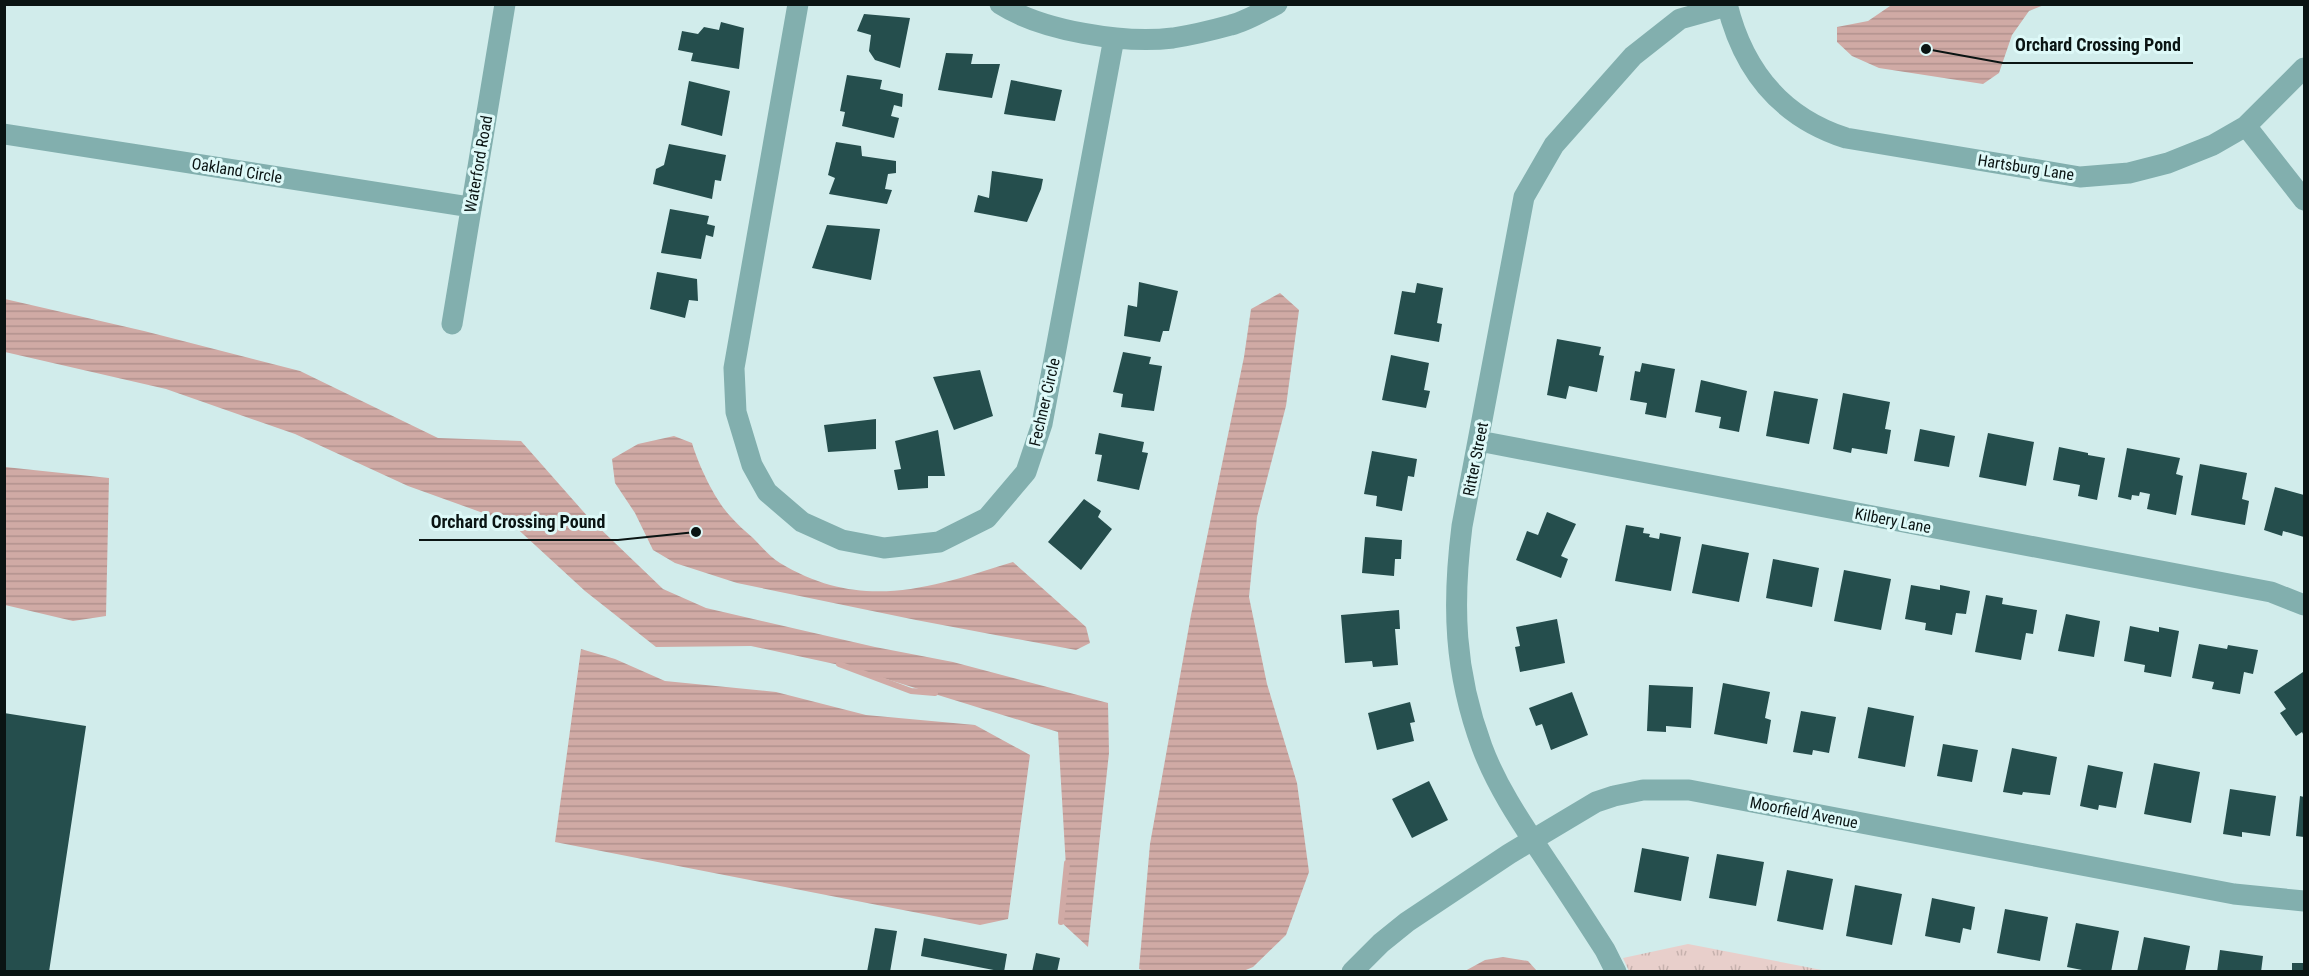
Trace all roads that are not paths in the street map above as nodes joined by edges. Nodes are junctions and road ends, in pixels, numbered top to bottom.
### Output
1 (505, 4) edge
2 (798, 4) edge
3 (1000, 4) edge
4 (1277, 4) edge
5 (1727, 5) edge
6 (1114, 38) junction
7 (2304, 68) edge
8 (2246, 126) junction
9 (4, 134) edge
10 (2304, 200) edge
11 (470, 207) junction
12 (452, 324) dead end
13 (1479, 441) junction
14 (2304, 605) edge
15 (1531, 840) junction
16 (2304, 901) edge
17 (1352, 972) edge
18 (1616, 972) edge

1 - 11 street, Waterford Road
2 - 6 street, Fechner Circle
3 - 6 street
4 - 6 street
5 - 8 street, Hartsburg Lane
5 - 13 street, Ritter Street
7 - 8 street, Hartsburg Lane
8 - 10 street
9 - 11 street, Oakland Circle
11 - 12 street, Waterford Road
13 - 14 street, Kilbery Lane
13 - 15 street, Ritter Street
15 - 16 street, Moorfield Avenue
15 - 17 street, Moorfield Avenue
15 - 18 street, Ritter Street

